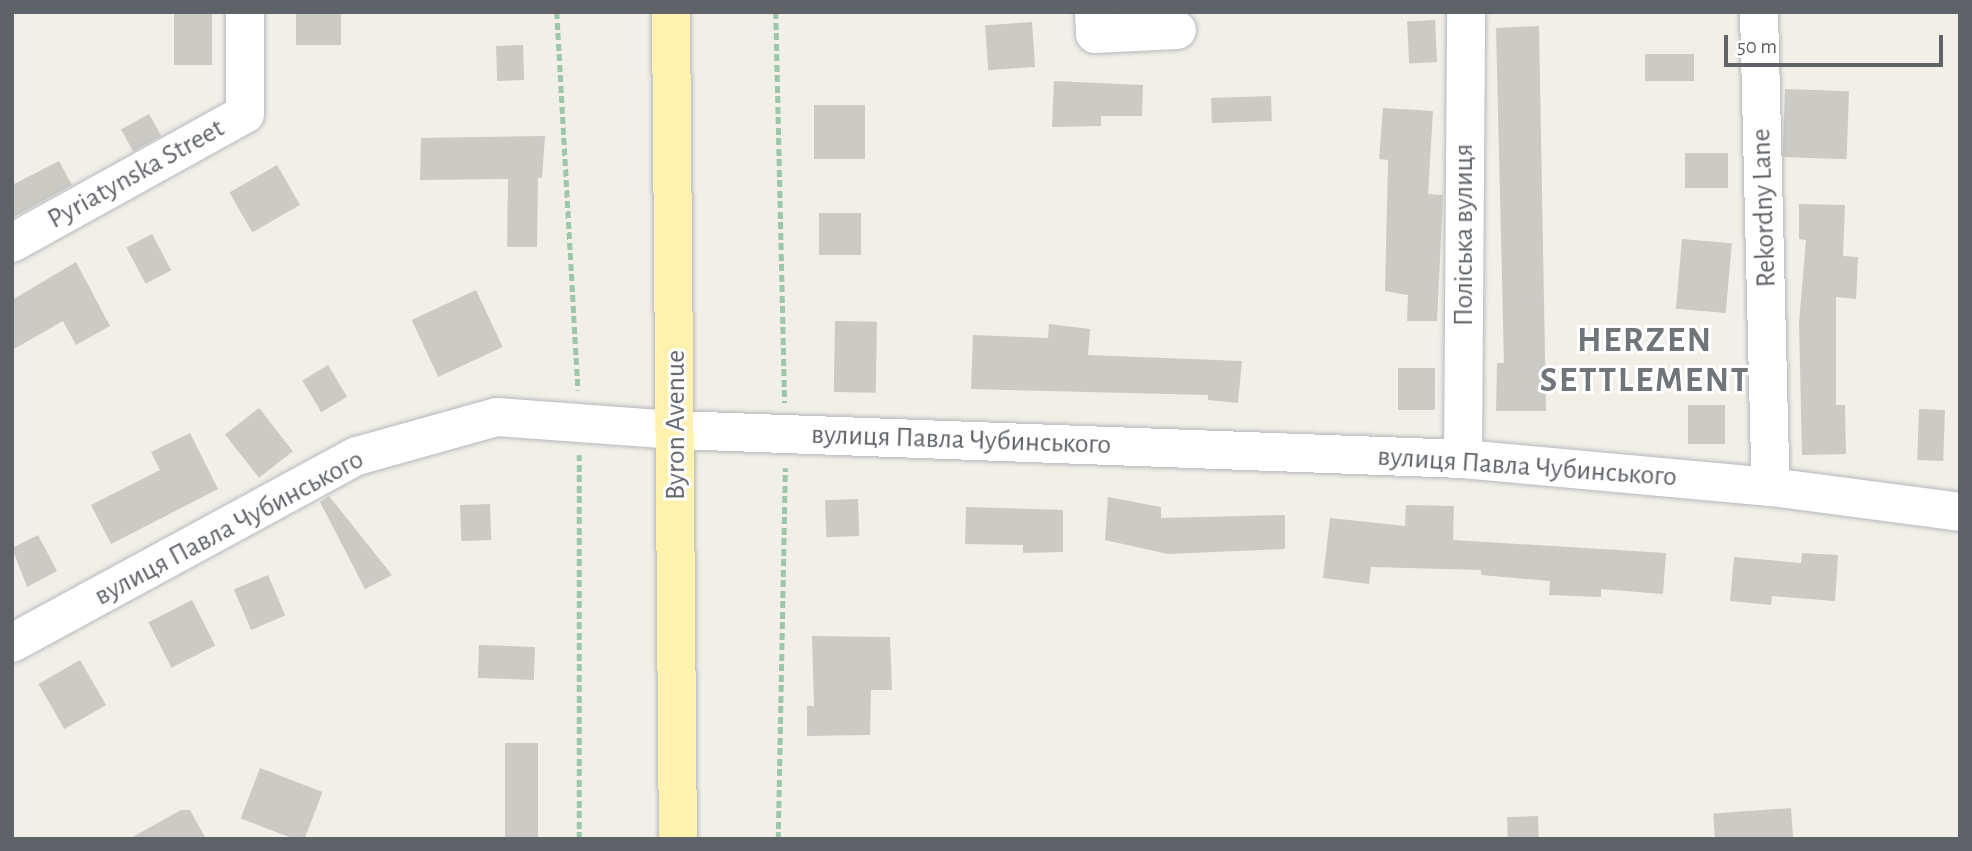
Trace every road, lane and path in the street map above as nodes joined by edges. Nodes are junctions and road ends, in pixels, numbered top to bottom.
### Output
1 (245, 12) edge
2 (671, 12) edge
3 (1094, 12) edge
4 (1466, 12) edge
5 (1759, 12) edge
6 (1177, 30) dead end
7 (12, 243) edge
8 (676, 430) junction
9 (1463, 459) junction
10 (1771, 487) junction
11 (1960, 512) edge
12 (12, 643) edge
13 (678, 839) edge

1 - 7 street, Pyriatynska Street
2 - 8 main road, Byron Avenue
3 - 6 street
4 - 9 street, Поліська вулиця
5 - 10 street, Rekordny Lane
8 - 9 street, вулиця Павла Чубинського
8 - 12 street, вулиця Павла Чубинського
8 - 13 main road, Byron Avenue
9 - 10 street, вулиця Павла Чубинського
10 - 11 street, вулиця Павла Чубинського

